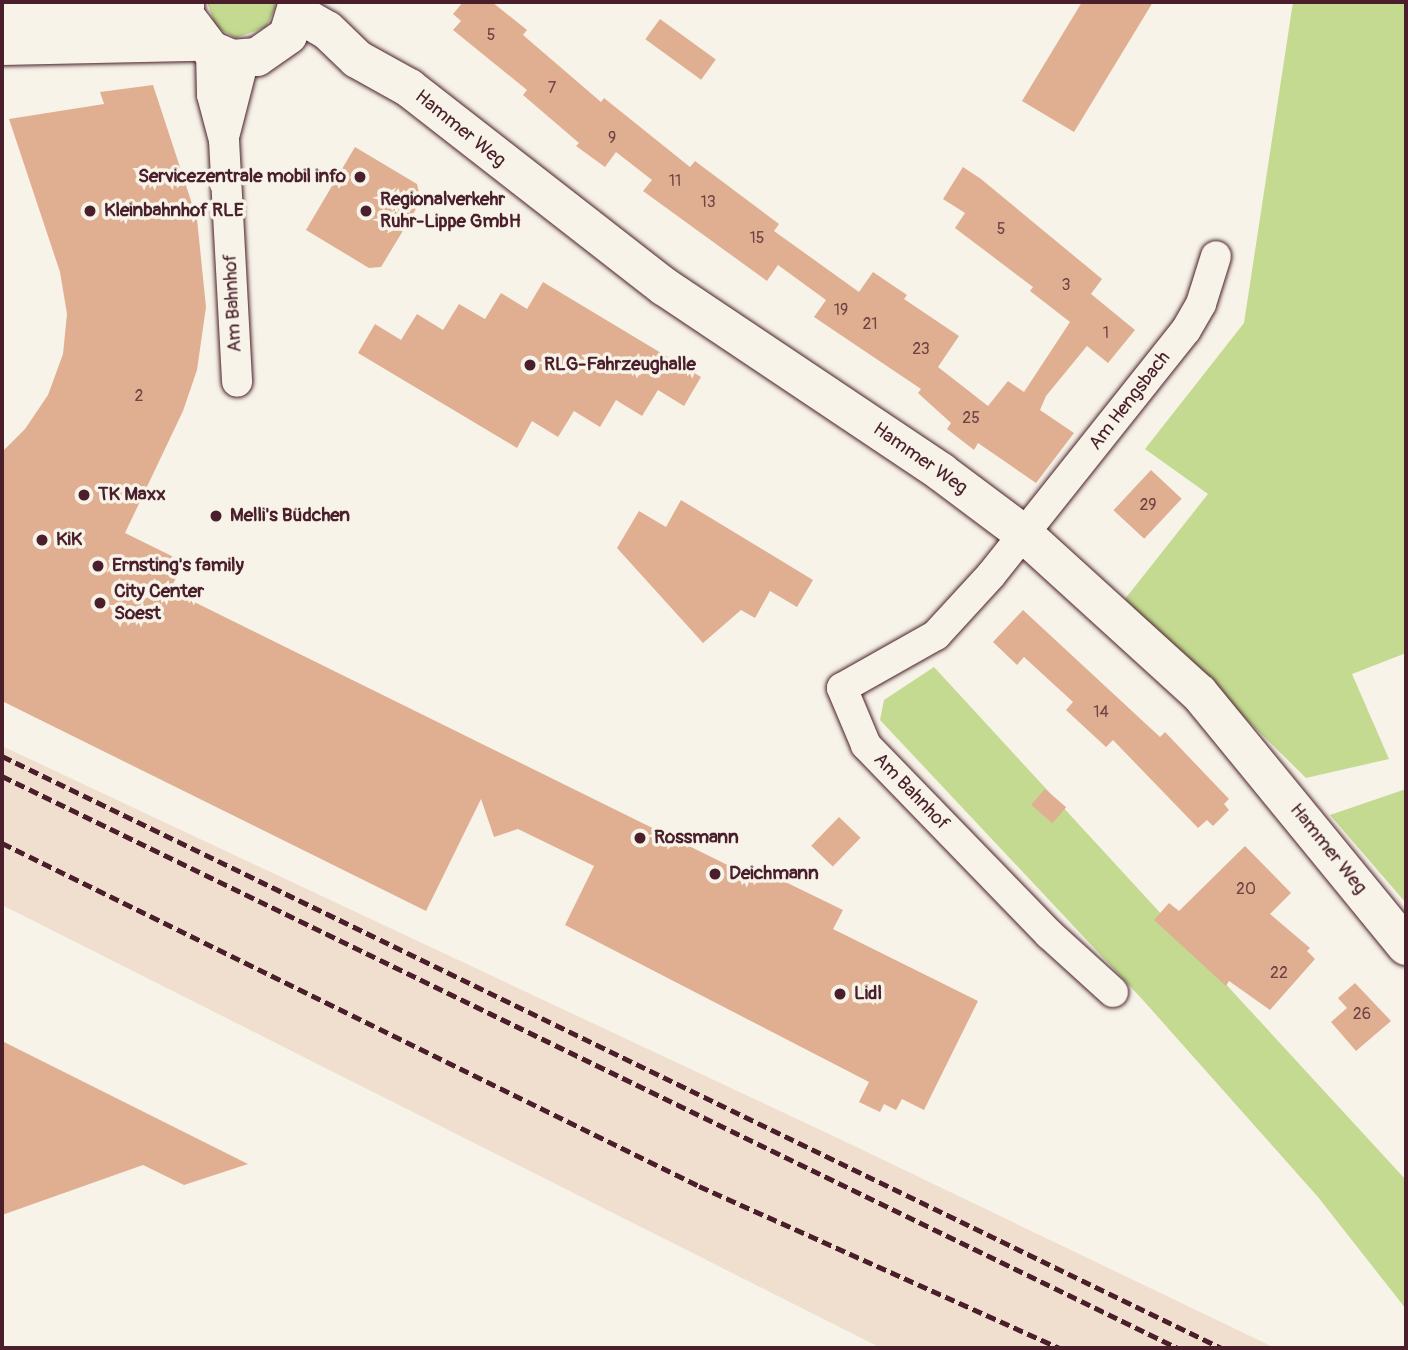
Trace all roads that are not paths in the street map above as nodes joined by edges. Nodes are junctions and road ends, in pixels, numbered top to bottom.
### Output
1 (185, 4) edge
2 (2, 17) edge
3 (291, 20) edge
4 (2, 46) edge
5 (219, 51) junction
6 (1216, 256) dead end
7 (237, 382) dead end
8 (1024, 534) junction
9 (1406, 946) edge
10 (1113, 992) dead end

1 - 2 street
1 - 5 street
3 - 5 street
3 - 8 street, Hammer Weg
4 - 5 street
5 - 7 street, Am Bahnhof
6 - 8 street, Am Hengsbach
8 - 9 street, Hammer Weg
8 - 10 street, Am Bahnhof

